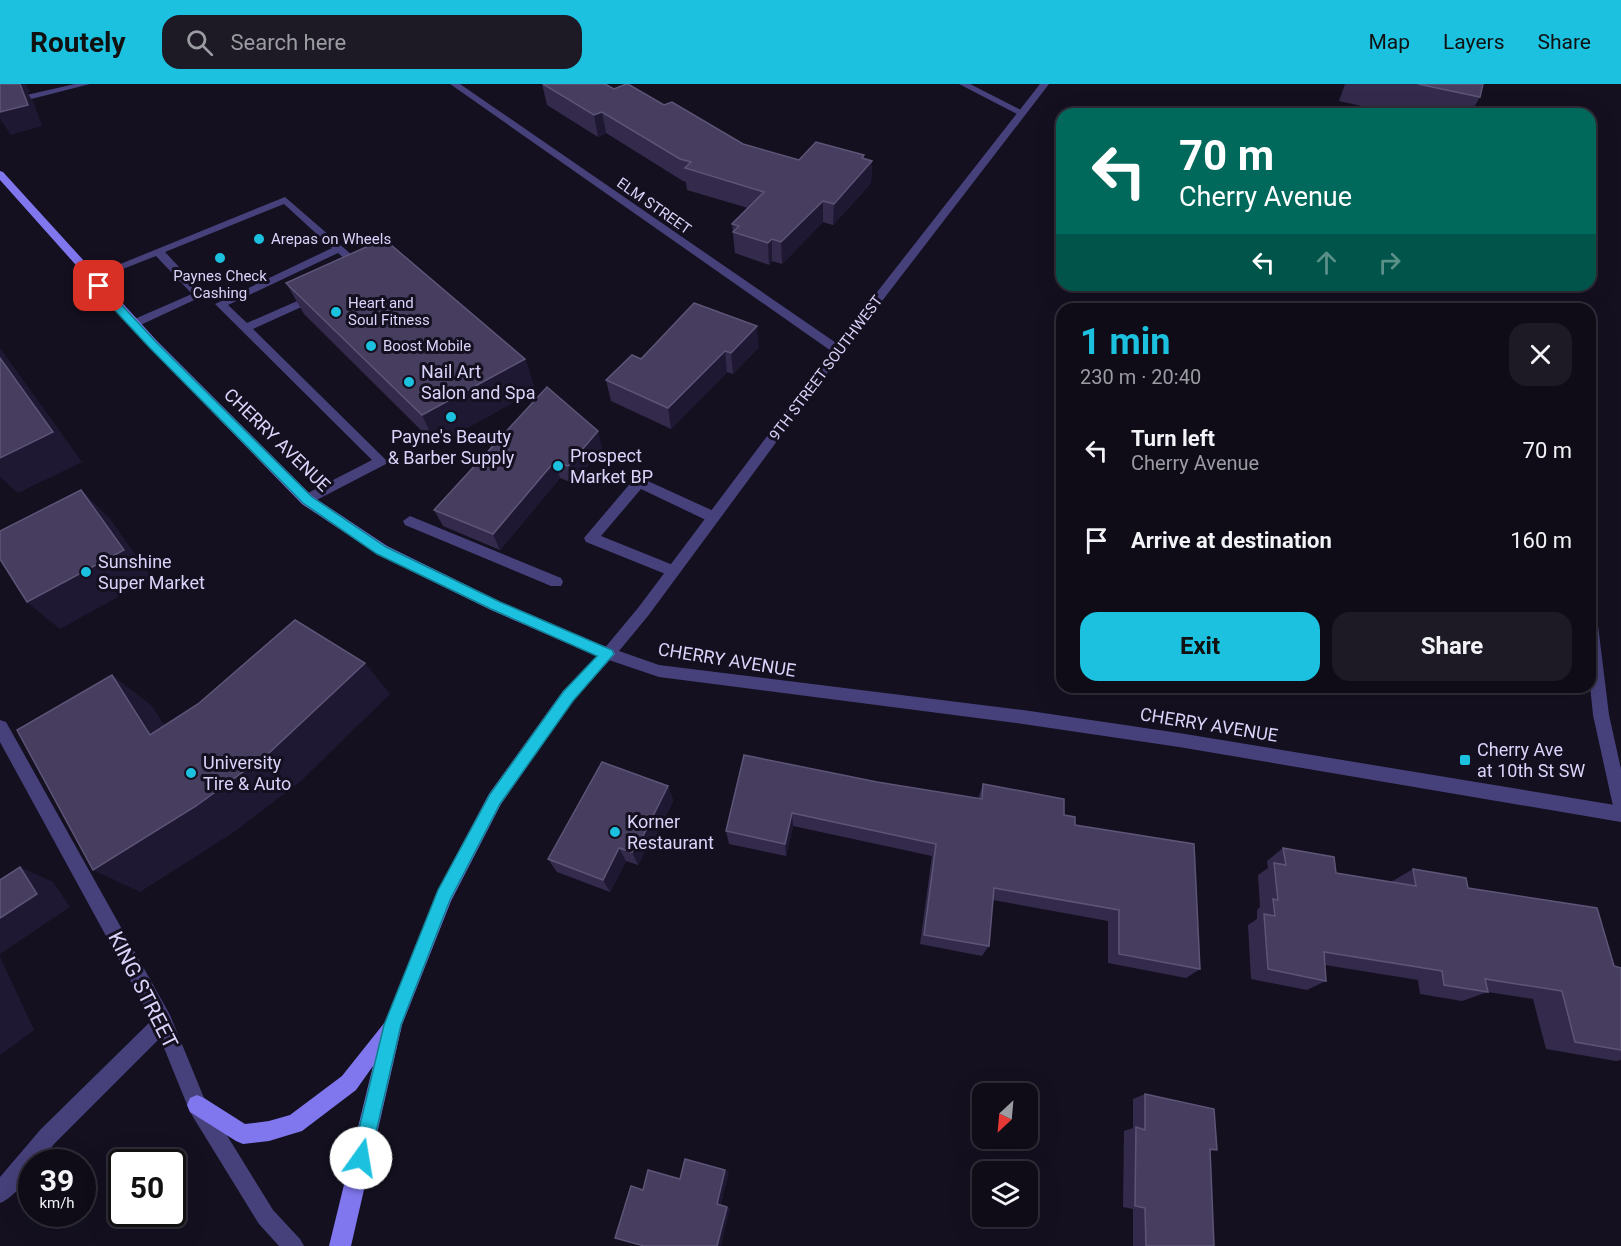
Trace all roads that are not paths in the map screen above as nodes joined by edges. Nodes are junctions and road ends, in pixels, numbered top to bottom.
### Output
1 (86, 84) edge
2 (454, 84) edge
3 (963, 84) edge
4 (1046, 84) edge
5 (0, 104) edge
6 (1022, 113) junction
7 (0, 174) edge
8 (340, 248) junction
9 (158, 251) junction
10 (91, 278) junction
11 (358, 278) edge
12 (328, 291) edge
13 (199, 295) junction
14 (221, 304) junction
15 (134, 324) junction
16 (246, 328) junction
17 (838, 350) junction
18 (307, 500) junction
19 (713, 517) junction
20 (410, 521) dead end
21 (673, 571) junction
22 (556, 582) dead end
23 (608, 654) junction
24 (1596, 670) edge
25 (0, 727) edge
26 (1621, 806) edge
27 (1621, 814) edge
28 (163, 1022) junction
29 (393, 1025) junction
30 (197, 1105) junction
31 (0, 1193) edge
32 (293, 1246) edge
33 (340, 1246) edge

1 - 5 street
2 - 17 street, ELM STREET
3 - 6 street
4 - 6 street, 9TH STREET SOUTHWEST
6 - 17 street, 9TH STREET SOUTHWEST
7 - 10 main road, CHERRY AVENUE
8 - 9 street
8 - 11 street
8 - 14 street
9 - 10 street
9 - 13 street
10 - 15 main road, CHERRY AVENUE
12 - 16 street
13 - 14 street
13 - 15 street
14 - 16 street
15 - 18 main road, CHERRY AVENUE
16 - 18 street
17 - 19 street, 9TH STREET SOUTHWEST
18 - 23 main road, CHERRY AVENUE
19 - 21 street, 9TH STREET SOUTHWEST
19 - 21 street
20 - 22 street
21 - 23 street, 9TH STREET SOUTHWEST
23 - 27 street, CHERRY AVENUE
23 - 29 main road
24 - 26 street
25 - 28 street, KING STREET
28 - 30 street, KING STREET
28 - 31 street
29 - 30 main road
29 - 33 main road
30 - 32 street, KING STREET

